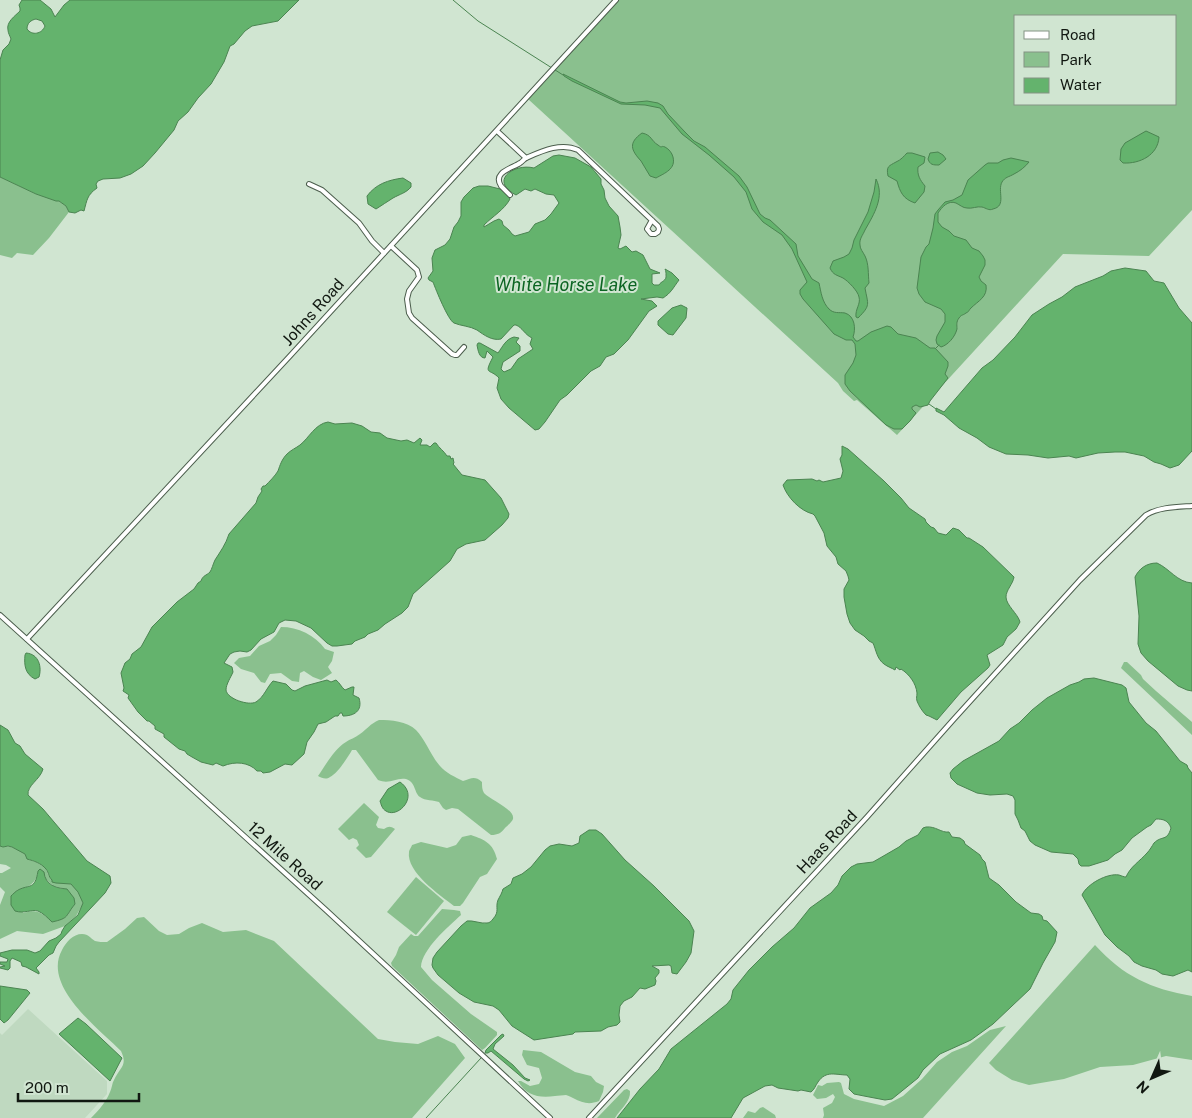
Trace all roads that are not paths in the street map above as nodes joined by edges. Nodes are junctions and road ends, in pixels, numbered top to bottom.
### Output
1 (616, 0) edge
2 (497, 131) junction
3 (526, 158) junction
4 (309, 184) dead end
5 (510, 195) dead end
6 (652, 220) dead end
7 (391, 246) junction
8 (384, 253) junction
9 (464, 347) dead end
10 (1192, 506) edge
11 (0, 615) edge
12 (27, 640) junction
13 (550, 1118) edge
14 (589, 1118) edge

1 - 2 street, Johns Road
2 - 3 street
2 - 7 street, Johns Road
3 - 5 street
3 - 6 street
4 - 8 street
7 - 8 street, Johns Road
7 - 9 street
8 - 12 street, Johns Road
10 - 14 street, Haas Road
11 - 12 street, 12 Mile Road
12 - 13 street, 12 Mile Road

